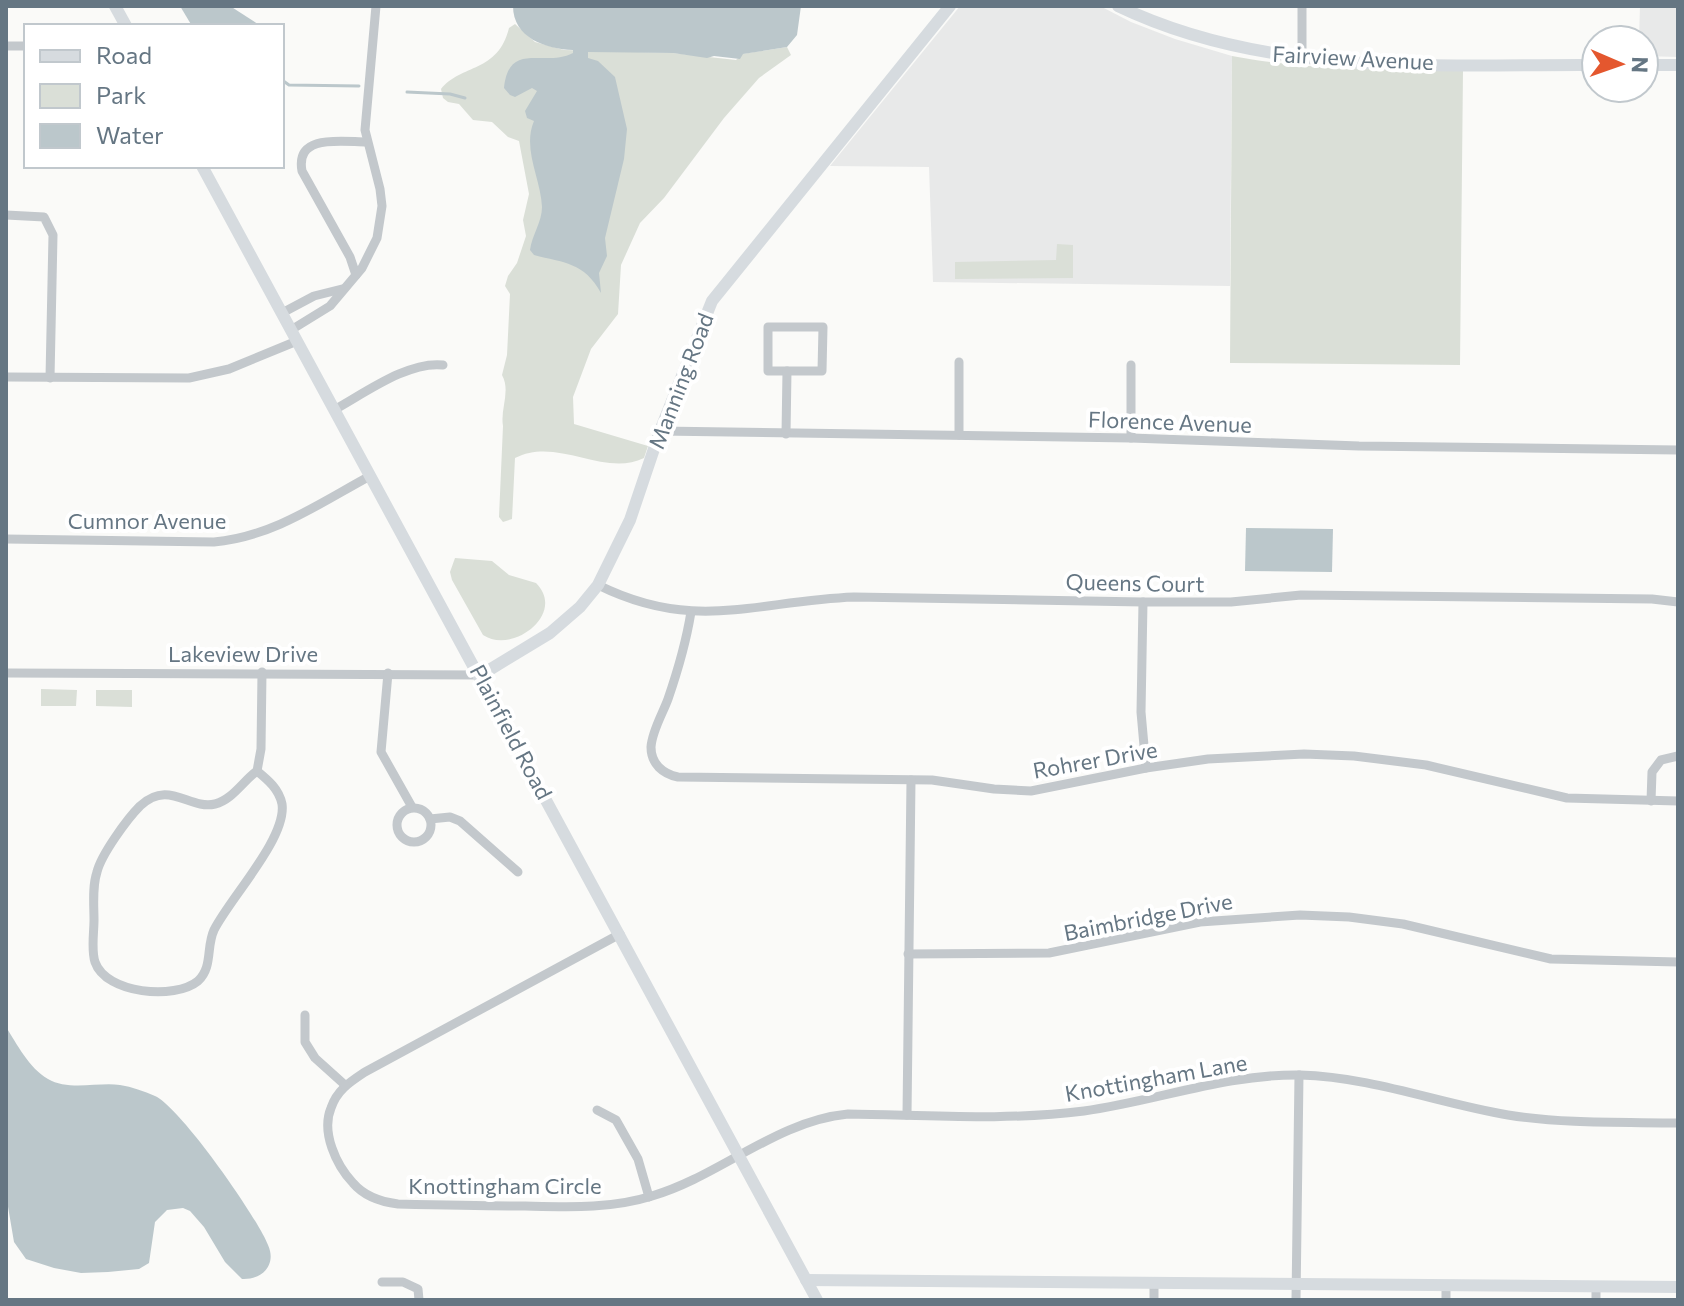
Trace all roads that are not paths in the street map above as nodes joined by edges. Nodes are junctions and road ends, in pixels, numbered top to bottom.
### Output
1 (115, 6) edge
2 (376, 6) edge
3 (950, 6) edge
4 (1118, 6) edge
5 (1302, 6) edge
6 (125, 24) edge
7 (1302, 59) junction
8 (1580, 65) edge
9 (367, 142) junction
10 (203, 168) edge
11 (6, 215) edge
12 (356, 275) junction
13 (342, 289) junction
14 (282, 313) junction
15 (294, 335) junction
16 (959, 362) dead end
17 (443, 365) dead end
18 (1131, 365) dead end
19 (787, 371) junction
20 (6, 377) edge
21 (50, 378) junction
22 (334, 410) junction
23 (660, 431) junction
24 (786, 434) junction
25 (959, 435) junction
26 (1131, 438) junction
27 (1678, 450) edge
28 (370, 476) junction
29 (6, 539) edge
30 (598, 585) junction
31 (1143, 602) junction
32 (1678, 602) edge
33 (691, 612) junction
34 (262, 672) junction
35 (6, 673) edge
36 (388, 673) junction
37 (481, 675) junction
38 (1678, 756) edge
39 (1146, 768) junction
40 (257, 771) junction
41 (911, 780) junction
42 (1651, 801) junction
43 (1678, 801) edge
44 (412, 807) junction
45 (430, 819) junction
46 (518, 872) dead end
47 (620, 934) junction
48 (908, 954) junction
49 (1678, 962) edge
50 (305, 1015) dead end
51 (1299, 1075) junction
52 (345, 1085) junction
53 (597, 1110) dead end
54 (907, 1115) junction
55 (1678, 1123) edge
56 (740, 1156) junction
57 (649, 1197) junction
58 (806, 1280) junction
59 (382, 1282) dead end
60 (1154, 1283) junction
61 (1296, 1285) junction
62 (1446, 1286) junction
63 (1678, 1287) edge
64 (1601, 1294) edge
65 (419, 1300) edge
66 (817, 1300) edge
67 (1154, 1300) edge
68 (1296, 1300) edge
69 (1446, 1300) edge

1 - 6 street
2 - 9 street
3 - 23 street, Manning Road
4 - 7 street, Fairview Avenue
5 - 7 street
7 - 8 street, Fairview Avenue
9 - 12 street
9 - 12 street
10 - 14 street, Plainfield Road
11 - 21 street
12 - 13 street
13 - 14 street
13 - 15 street
14 - 15 street, Plainfield Road
15 - 21 street
15 - 22 street, Plainfield Road
16 - 25 street
17 - 22 street
18 - 26 street
19 - 19 street
19 - 24 street
20 - 21 street
22 - 28 street, Plainfield Road
23 - 24 street, Florence Avenue
23 - 30 street, Manning Road
24 - 25 street, Florence Avenue
25 - 26 street, Florence Avenue
26 - 27 street, Florence Avenue
28 - 29 street, Cumnor Avenue
28 - 37 street, Plainfield Road
30 - 33 street, Queens Court
30 - 37 street, Manning Road
31 - 32 street, Queens Court
31 - 33 street, Queens Court
31 - 39 street
33 - 41 street, Rohrer Drive
34 - 35 street, Lakeview Drive
34 - 36 street, Lakeview Drive
34 - 40 street
36 - 37 street, Lakeview Drive
36 - 44 street
37 - 47 street, Plainfield Road
38 - 42 street
39 - 41 street, Rohrer Drive
39 - 42 street, Rohrer Drive
40 - 40 street
41 - 48 street
42 - 43 street, Rohrer Drive
44 - 45 street
44 - 45 street
45 - 46 street
47 - 52 street
47 - 56 street, Plainfield Road
48 - 49 street, Baimbridge Drive
48 - 54 street
50 - 52 street
51 - 54 street, Knottingham Lane
51 - 55 street, Knottingham Lane
51 - 61 street
52 - 57 street, Knottingham Circle
53 - 57 street
54 - 56 street, Knottingham Lane
56 - 57 street, Knottingham Circle
56 - 58 street, Plainfield Road
58 - 60 street
58 - 66 street, Plainfield Road
59 - 65 street
60 - 61 street
60 - 67 street
61 - 62 street
61 - 68 street
62 - 64 street
62 - 69 street
63 - 64 street

